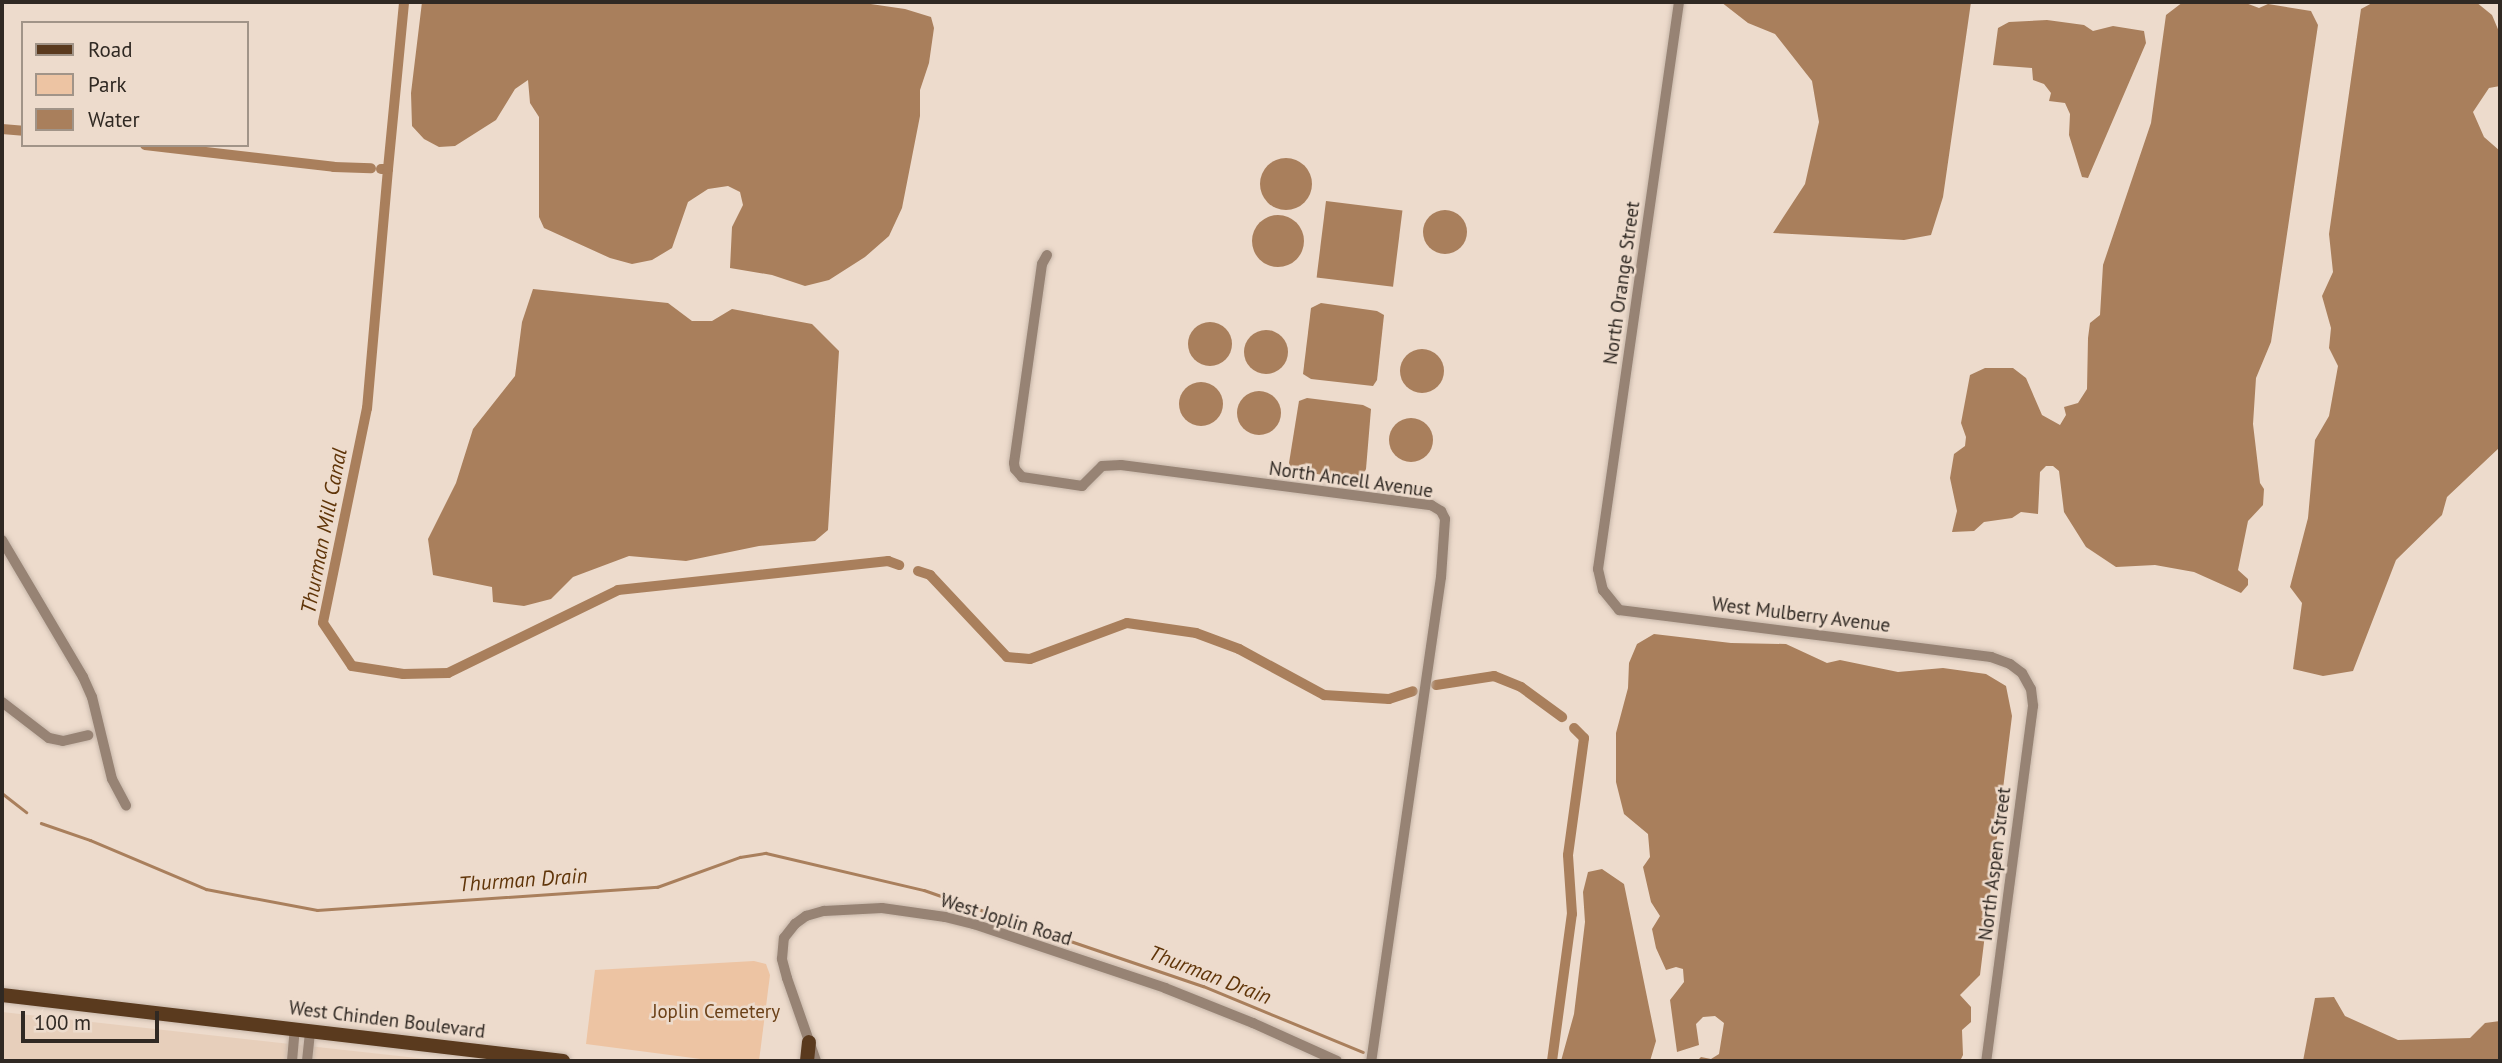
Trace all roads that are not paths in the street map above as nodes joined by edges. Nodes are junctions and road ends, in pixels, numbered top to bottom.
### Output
1 (1679, 2) edge
2 (1046, 255) dead end
3 (2, 540) edge
4 (1598, 569) joint
5 (2022, 673) joint
6 (2, 702) edge
7 (88, 735) dead end
8 (126, 805) dead end
9 (2, 995) edge
10 (302, 1029) junction
11 (809, 1042) junction
12 (292, 1061) edge
13 (307, 1061) edge
14 (563, 1061) edge
15 (807, 1061) edge
16 (816, 1061) edge
17 (1337, 1061) edge
18 (1371, 1061) edge
19 (1986, 1061) edge

1 - 4 street, North Orange Street
2 - 18 street, North Ancell Avenue
3 - 8 street
4 - 5 street, West Mulberry Avenue
5 - 19 street, North Aspen Street
6 - 7 street
9 - 10 main road, West Chinden Boulevard
10 - 12 street
10 - 13 street
10 - 14 main road, West Chinden Boulevard
11 - 15 main road
11 - 16 street, West Joplin Road
11 - 17 street, West Joplin Road

